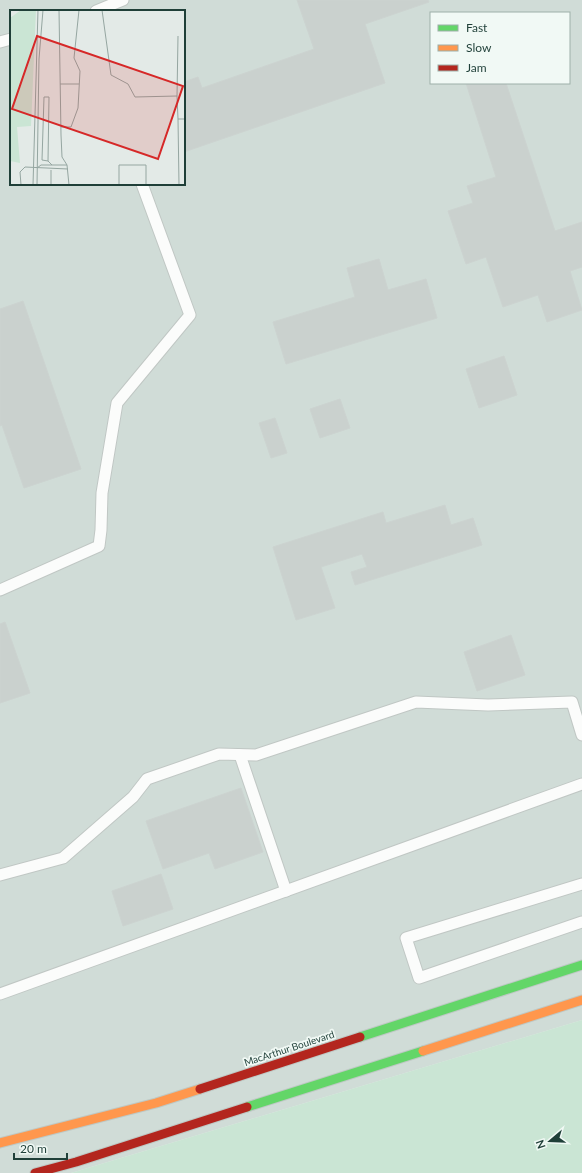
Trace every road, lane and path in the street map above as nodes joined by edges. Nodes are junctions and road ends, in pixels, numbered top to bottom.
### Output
1 (123, 0) edge
2 (98, 10) edge
3 (10, 38) edge
4 (0, 42) edge
5 (142, 185) edge
6 (0, 590) edge
7 (582, 735) edge
8 (240, 755) junction
9 (582, 784) edge
10 (0, 875) edge
11 (582, 884) edge
12 (286, 891) junction
13 (582, 922) edge
14 (582, 965) edge
15 (0, 994) edge
16 (582, 1000) edge
17 (0, 1143) edge
18 (35, 1173) edge

1 - 2 lane
3 - 4 lane
5 - 6 lane
7 - 8 lane
8 - 10 lane
8 - 12 lane
9 - 12 lane
11 - 13 lane
12 - 15 lane
14 - 17 main road, MacArthur Boulevard
16 - 18 main road

